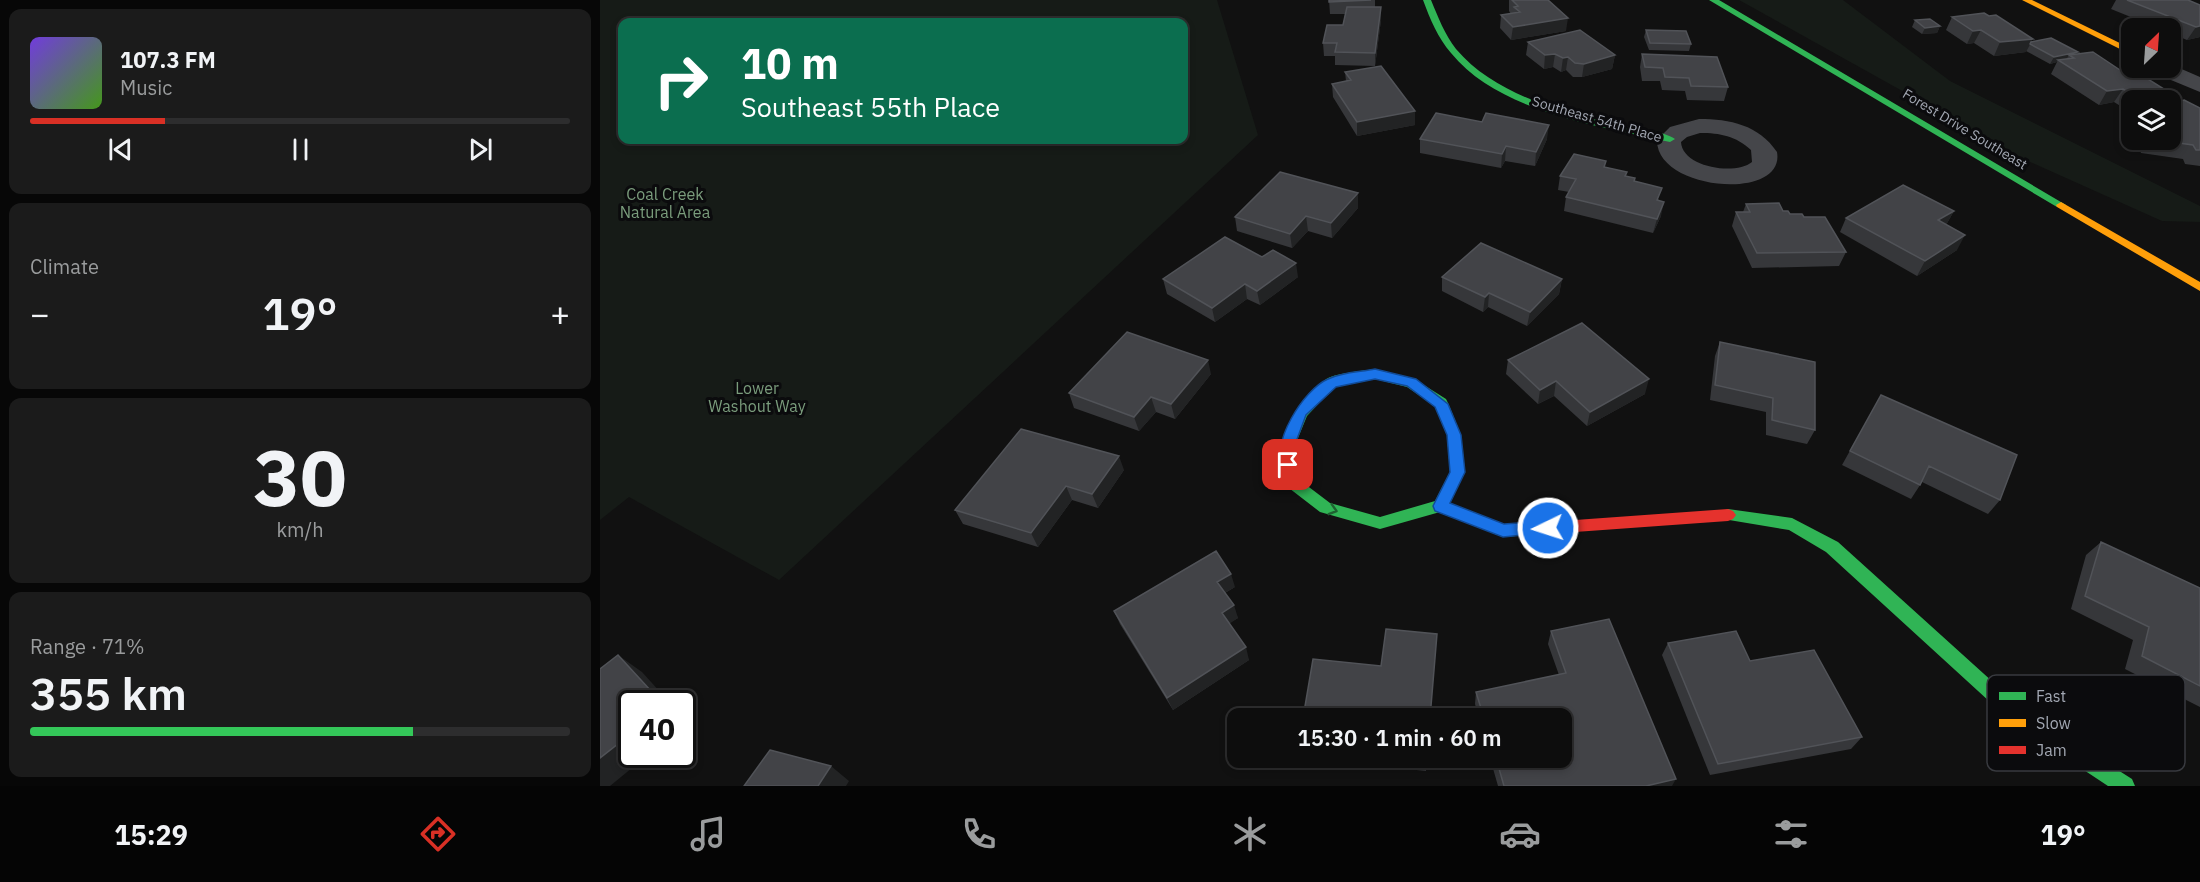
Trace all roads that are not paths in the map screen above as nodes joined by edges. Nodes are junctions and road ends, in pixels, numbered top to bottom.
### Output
1 (1427, 0) edge
2 (1713, 0) edge
3 (2026, 0) edge
4 (2121, 48) edge
5 (2181, 76) edge
6 (2200, 85) edge
7 (1670, 139) dead end
8 (2200, 286) edge
9 (1440, 506) junction
10 (1987, 688) edge
11 (2102, 771) edge
12 (2125, 786) edge

1 - 7 street, Southeast 54th Place
2 - 8 street, Forest Drive Southeast
3 - 4 street
5 - 6 street
9 -> 9 street
9 - 10 street
11 - 12 street

